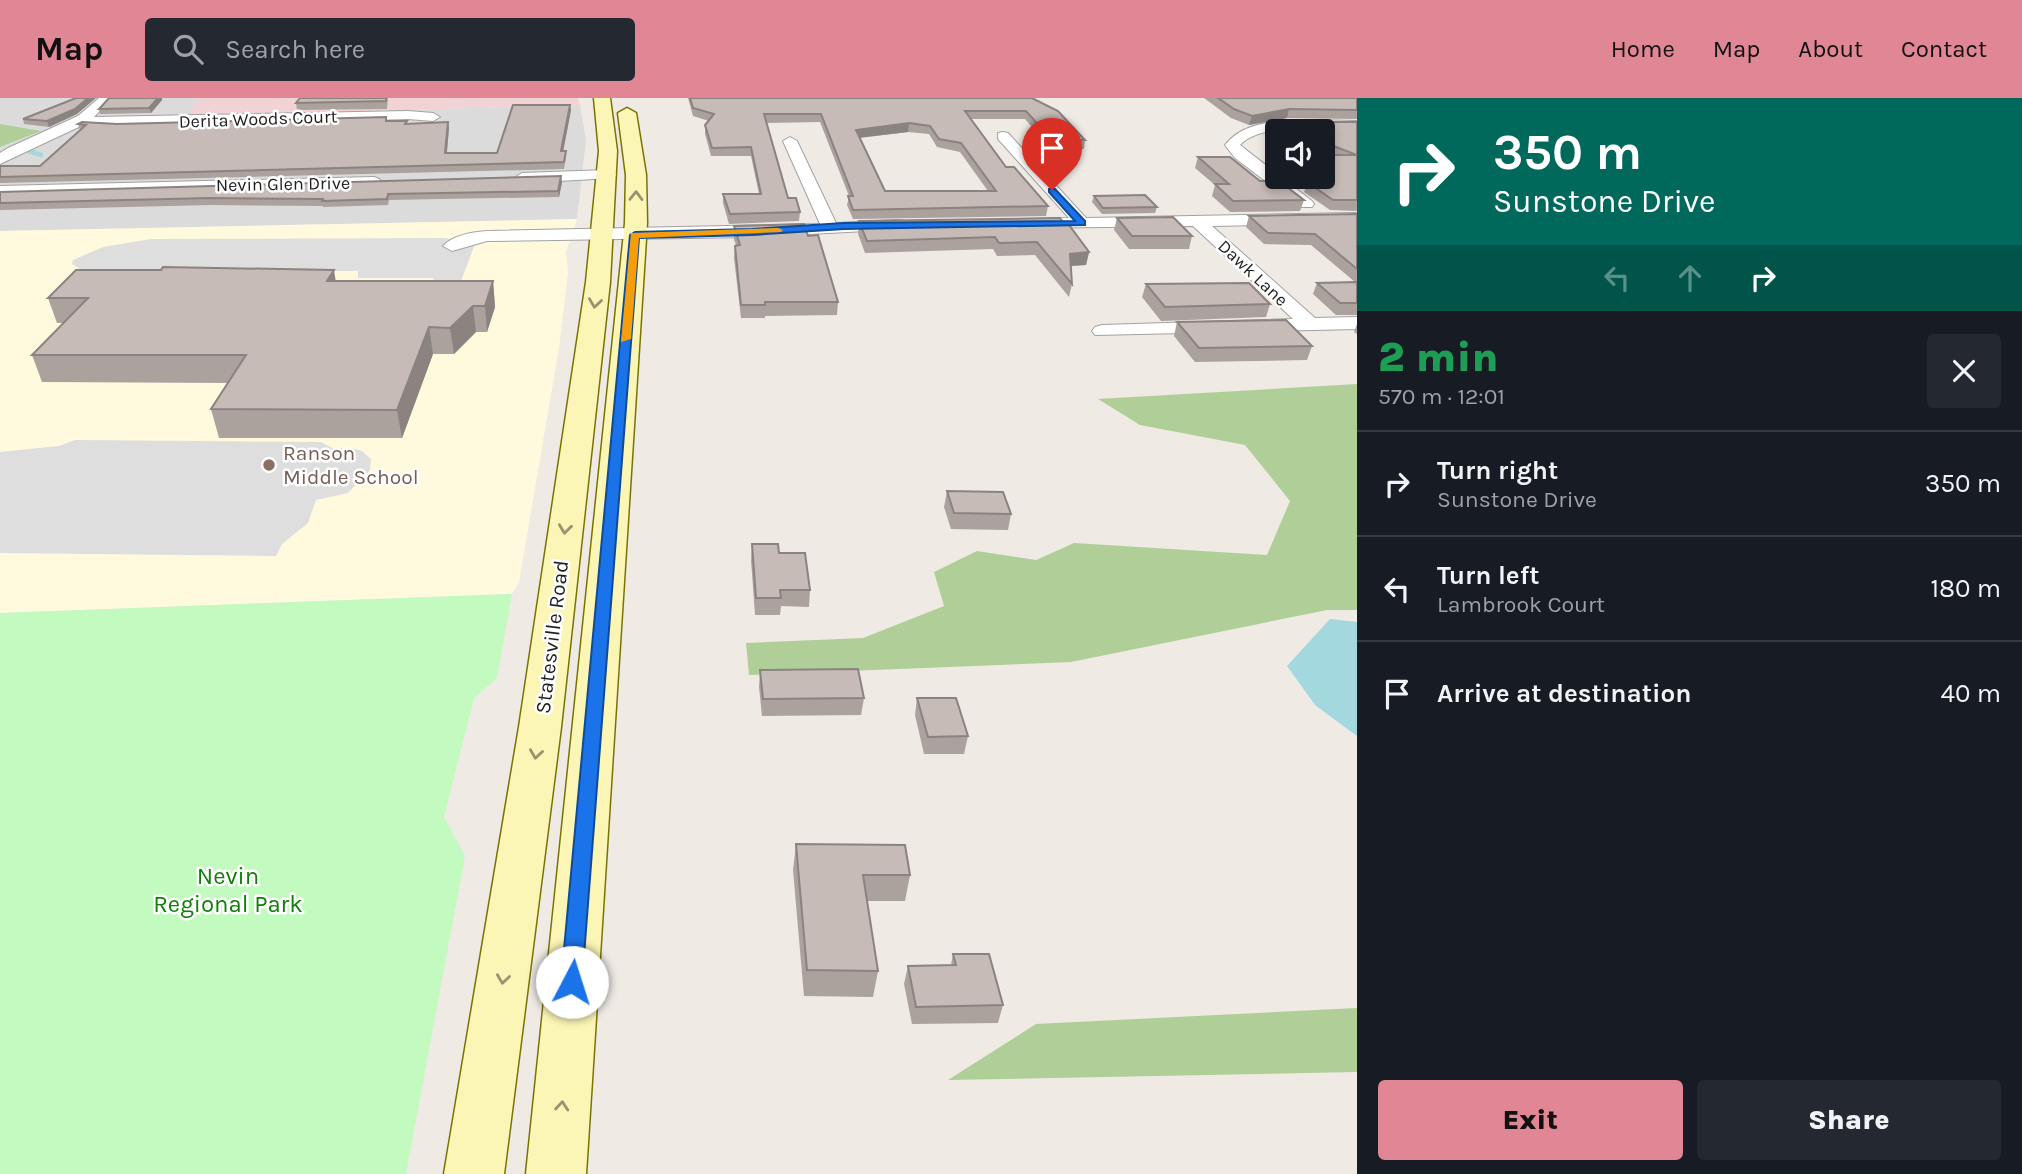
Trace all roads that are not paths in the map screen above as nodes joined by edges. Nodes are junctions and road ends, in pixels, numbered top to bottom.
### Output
1 (106, 98) edge
2 (602, 98) edge
3 (624, 98) edge
4 (433, 117) dead end
5 (84, 121) junction
6 (1357, 125) edge
7 (1003, 136) dead end
8 (790, 141) dead end
9 (0, 160) edge
10 (608, 175) junction
11 (502, 178) edge
12 (393, 181) edge
13 (0, 191) edge
14 (1357, 218) edge
15 (1326, 219) junction
16 (1197, 221) junction
17 (1082, 223) junction
18 (1012, 224) edge
19 (914, 225) edge
20 (830, 227) junction
21 (619, 235) junction
22 (452, 246) dead end
23 (1357, 323) edge
24 (1310, 324) junction
25 (1102, 331) dead end
26 (474, 1174) edge
27 (556, 1174) edge

1 - 5 street
2 - 10 main road, Statesville Road
21 -> 3 main road, Statesville Road
4 - 5 street, Derita Woods Court
5 - 9 street
6 - 15 street
7 - 17 street
8 - 20 street
10 - 11 street
10 - 21 main road, Statesville Road
12 - 13 street, Nevin Glen Drive
14 - 15 street
15 - 16 street
16 - 17 street
16 - 24 street, Dawk Lane
17 - 18 street
19 - 20 street
20 - 21 street
21 - 22 street
21 -> 26 main road, Statesville Road
27 -> 21 main road, Statesville Road
23 - 24 street
24 - 25 street

